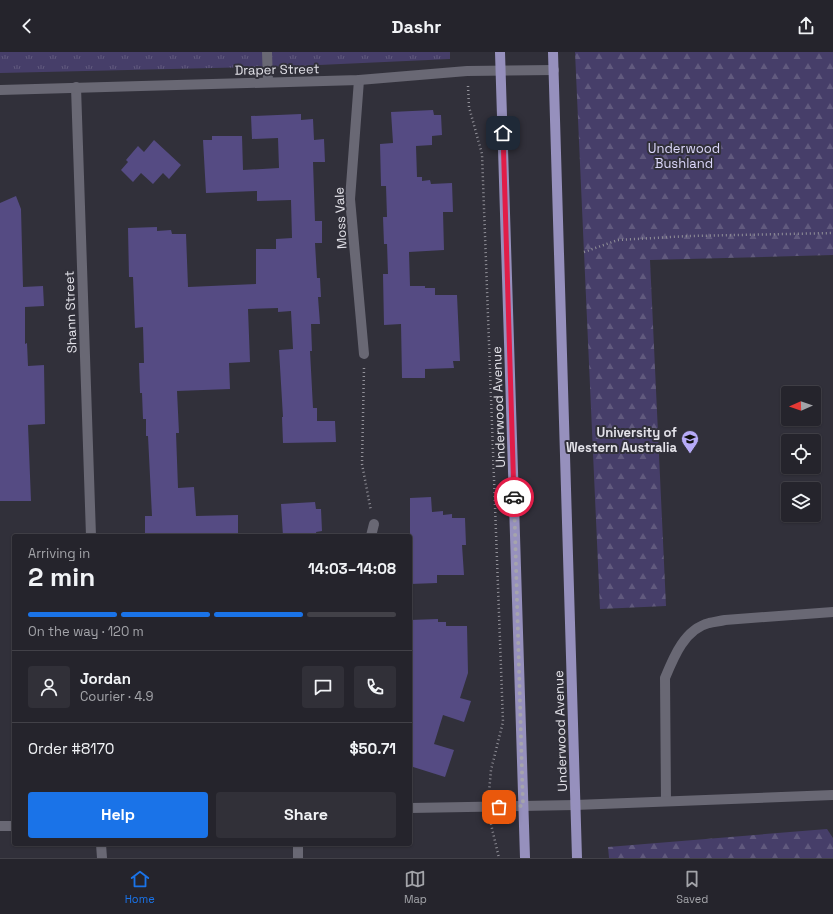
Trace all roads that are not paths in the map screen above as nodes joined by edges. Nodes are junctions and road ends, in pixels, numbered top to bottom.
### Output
1 (267, 52) edge
2 (500, 52) edge
3 (553, 52) edge
4 (501, 70) junction
5 (554, 70) junction
6 (359, 80) junction
7 (268, 82) junction
8 (76, 87) junction
9 (0, 90) edge
10 (364, 354) road end
11 (374, 524) road end
12 (91, 534) edge
13 (372, 534) edge
14 (833, 612) edge
15 (833, 795) edge
16 (666, 801) junction
17 (575, 805) junction
18 (523, 806) junction
19 (412, 808) edge
20 (0, 826) edge
21 (12, 826) edge
22 (101, 846) edge
23 (298, 846) edge
24 (102, 858) edge
25 (298, 858) edge
26 (525, 858) edge
27 (577, 858) edge

1 - 7 street
2 - 4 main road, Underwood Avenue
3 - 5 main road, Underwood Avenue
4 - 5 street, Draper Street
4 - 6 street, Draper Street
4 - 18 main road, Underwood Avenue
5 - 17 main road, Underwood Avenue
6 - 7 street, Draper Street
6 - 10 street, Moss Vale
7 - 8 street, Draper Street
8 - 9 street, Draper Street
8 - 12 street, Shann Street
11 - 13 street
14 - 16 street
15 - 16 street
16 - 17 street
17 - 18 street
17 - 27 main road, Underwood Avenue
18 - 19 street
18 - 26 main road, Underwood Avenue
20 - 21 street
22 - 24 street
23 - 25 street

